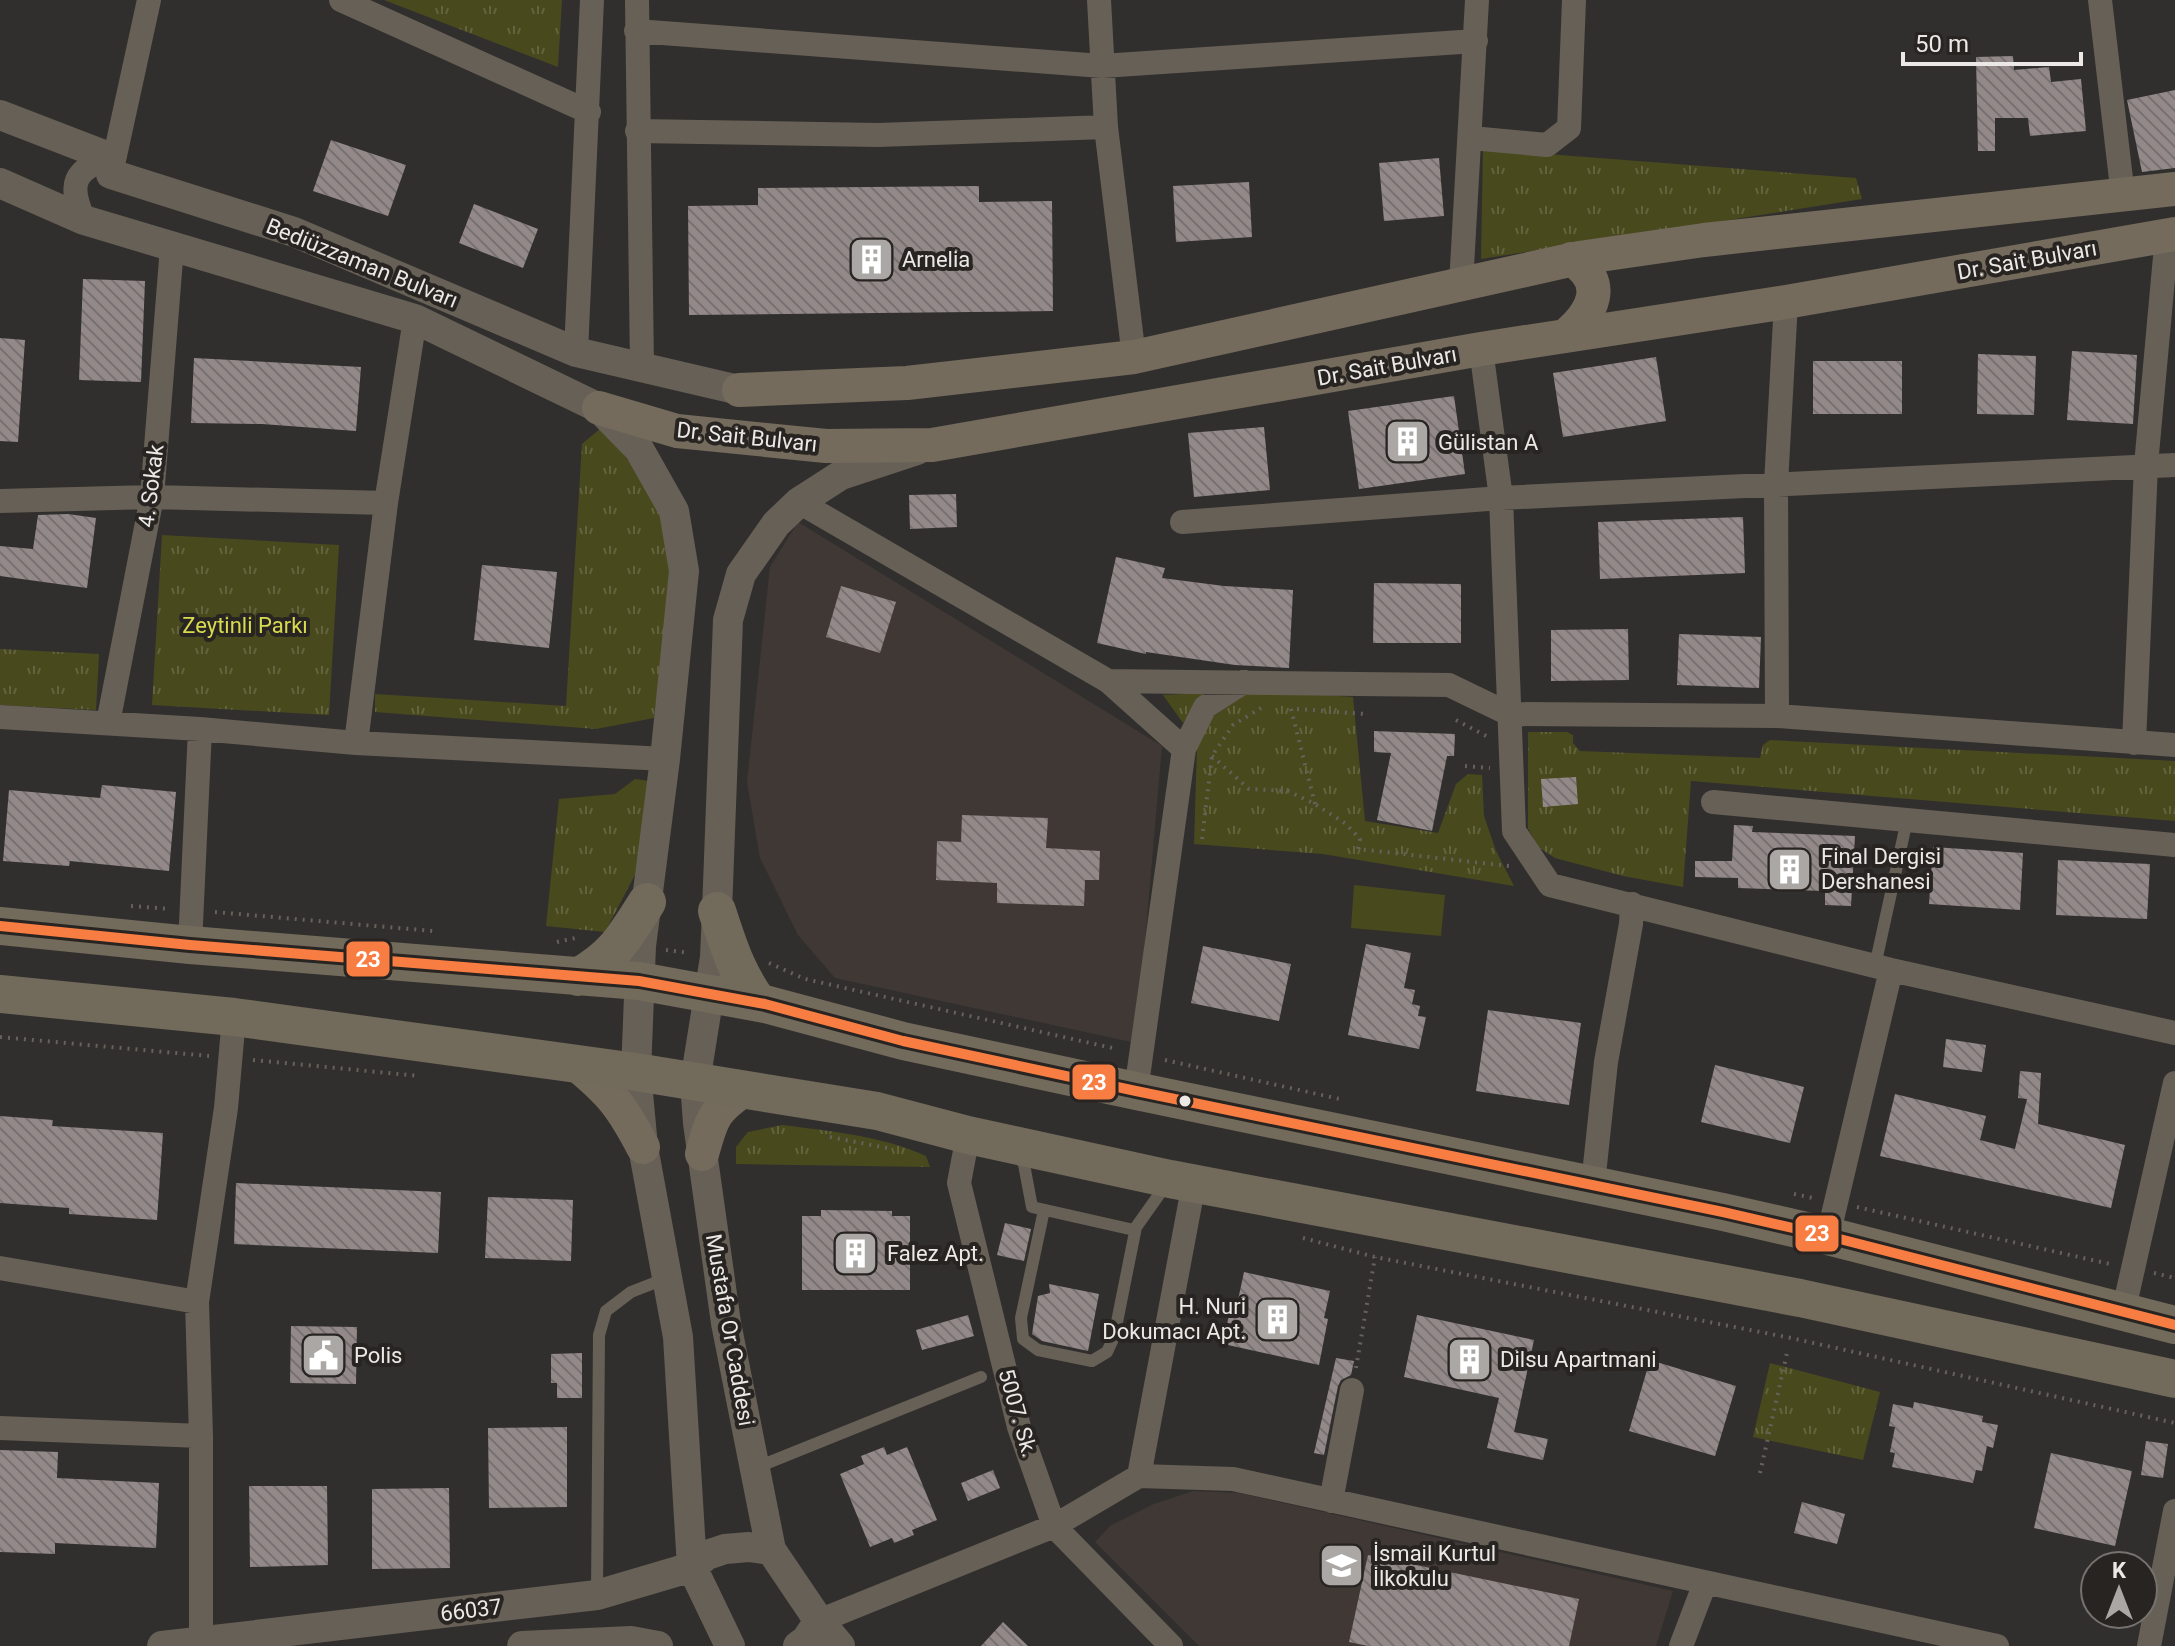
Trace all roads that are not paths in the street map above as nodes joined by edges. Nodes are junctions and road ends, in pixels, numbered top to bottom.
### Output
1 (149, 0) edge
2 (341, 0) edge
3 (592, 0) edge
4 (637, 0) edge
5 (1099, 0) edge
6 (1477, 0) edge
7 (1574, 0) edge
8 (2100, 0) edge
9 (636, 31) junction
10 (1476, 41) junction
11 (1102, 66) junction
12 (589, 112) junction
13 (0, 115) edge
14 (1106, 127) junction
15 (637, 131) junction
16 (1471, 138) junction
17 (110, 166) junction
18 (0, 183) edge
19 (2175, 189) edge
20 (2123, 196) junction
21 (84, 220) junction
22 (2171, 235) edge
23 (172, 247) junction
24 (1571, 259) junction
25 (1461, 285) junction
26 (1786, 302) junction
27 (415, 319) junction
28 (1565, 336) junction
29 (1481, 349) junction
30 (576, 352) junction
31 (1134, 357) junction
32 (642, 366) junction
33 (739, 390) joint
34 (599, 408) junction
35 (932, 445) junction
36 (2146, 465) junction
37 (2175, 465) edge
38 (1776, 484) junction
39 (152, 497) junction
40 (1501, 498) junction
41 (0, 501) edge
42 (799, 502) junction
43 (386, 503) junction
44 (1182, 522) dead end
45 (1108, 681) junction
46 (1244, 682) junction
47 (1509, 714) junction
48 (1777, 716) junction
49 (0, 717) edge
50 (108, 723) junction
51 (200, 729) junction
52 (356, 743) junction
53 (2134, 743) junction
54 (2175, 745) edge
55 (1184, 749) junction
56 (665, 759) junction
57 (1713, 802) dead end
58 (1907, 820) junction
59 (2175, 845) edge
60 (647, 902) junction
61 (1632, 904) junction
62 (717, 911) junction
63 (0, 926) edge
64 (190, 945) junction
65 (1883, 968) junction
66 (578, 977) junction
67 (639, 981) junction
68 (710, 992) junction
69 (0, 994) edge
70 (759, 1003) junction
71 (234, 1017) junction
72 (2175, 1033) edge
73 (577, 1065) junction
74 (636, 1072) junction
75 (695, 1082) junction
76 (2175, 1083) edge
77 (745, 1089) junction
78 (1136, 1091) junction
79 (968, 1135) junction
80 (643, 1147) junction
81 (1021, 1147) junction
82 (702, 1154) junction
83 (1182, 1181) junction
84 (1593, 1184) junction
85 (1044, 1210) junction
86 (1136, 1227) junction
87 (1828, 1236) junction
88 (0, 1268) edge
89 (667, 1278) junction
90 (197, 1302) junction
91 (2123, 1313) junction
92 (2175, 1325) edge
93 (981, 1377) dead end
94 (2175, 1379) edge
95 (1352, 1390) road end
96 (0, 1428) edge
97 (201, 1436) junction
98 (755, 1468) junction
99 (1139, 1476) junction
100 (1331, 1501) junction
101 (2175, 1511) edge
102 (1054, 1526) junction
103 (771, 1550) junction
104 (692, 1567) junction
105 (1705, 1583) junction
106 (597, 1595) junction
107 (819, 1621) junction
108 (201, 1644) edge
109 (162, 1646) edge
110 (522, 1646) edge
111 (658, 1646) edge
112 (730, 1646) edge
113 (798, 1646) edge
114 (840, 1646) edge
115 (1171, 1646) edge
116 (1681, 1646) edge
117 (1997, 1646) edge
118 (2149, 1646) edge

1 - 17 street
2 - 12 street
3 - 12 street
4 - 9 street
5 - 11 street
6 - 10 street
7 - 16 street
8 - 20 street
9 - 11 street
9 - 15 street
10 - 11 street
10 - 16 street
11 - 14 street
12 - 30 street
13 - 17 street, Bediüzzaman Bulvarı
14 - 15 street
14 - 31 street
15 - 32 street
16 - 25 street
17 - 21 street
17 - 30 street, Bediüzzaman Bulvarı
18 - 21 street, Bediüzzaman Bulvarı
19 - 20 main road, Dr. Sait Bulvarı
20 - 24 main road, Dr. Sait Bulvarı
21 - 23 street, Bediüzzaman Bulvarı
22 - 26 main road, Dr. Sait Bulvarı
22 - 36 street
23 - 27 street, Bediüzzaman Bulvarı
23 - 39 street, 4. Sokak
24 - 25 main road, Dr. Sait Bulvarı
24 - 28 main road
25 - 31 main road, Dr. Sait Bulvarı
26 - 28 main road, Dr. Sait Bulvarı
26 - 38 street
27 - 34 street, Bediüzzaman Bulvarı
27 - 43 street
28 - 29 main road, Dr. Sait Bulvarı
29 - 35 main road, Dr. Sait Bulvarı
29 - 40 street
30 - 32 street, Bediüzzaman Bulvarı
31 - 33 main road, Dr. Sait Bulvarı
32 - 33 street, Bediüzzaman Bulvarı
34 - 35 main road, Dr. Sait Bulvarı
34 - 56 street, Bediüzzaman Bulvarı
35 - 42 street, Mustafa Or Caddesi
36 - 37 street
36 - 38 street
36 - 53 street
38 - 40 street
38 - 48 street
39 - 41 street
39 - 43 street
39 - 50 street, 4. Sokak
40 - 44 street
40 - 47 street
42 - 45 street
42 - 62 street, Mustafa Or Caddesi
43 - 52 street
45 - 46 street
45 - 55 street
46 - 47 street
46 - 55 street
47 - 48 street
47 - 61 street
48 - 53 street
49 - 50 street
50 - 51 street
51 - 52 street
51 - 64 street
52 - 56 street
53 - 54 street
55 - 78 street
56 - 60 street, Bediüzzaman Bulvarı
57 - 58 street
58 - 59 street
58 - 65 lane
60 - 66 main road
60 - 67 street, Bediüzzaman Bulvarı
61 - 65 street
61 - 84 street
62 - 68 street, Mustafa Or Caddesi
62 - 70 main road
63 - 64 main road
64 - 66 main road
65 - 72 street
65 - 87 street
66 - 67 main road
67 - 68 main road
67 - 74 street, Bediüzzaman Bulvarı
68 - 70 main road
68 - 75 street, Mustafa Or Caddesi
69 - 71 main road
70 - 78 main road
71 - 73 main road
71 - 90 street
73 - 74 main road
73 - 80 main road
74 - 75 main road
74 - 80 street
75 - 77 main road
75 - 82 street, Mustafa Or Caddesi
76 - 91 street
77 - 79 main road
77 - 82 main road
78 - 84 main road
79 - 81 main road
79 - 102 street, 5007. Sk.
80 - 89 street
81 - 83 main road
81 - 85 lane
82 - 98 street, Mustafa Or Caddesi
83 - 86 lane
83 - 94 main road
83 - 99 street
84 - 87 main road
85 - 86 lane
85 - 86 lane
87 - 91 main road
88 - 90 street
89 - 104 street
89 - 106 lane
90 - 97 street
91 - 92 main road
93 - 98 lane
95 - 100 street
96 - 97 street
97 - 108 street
98 - 103 street, Mustafa Or Caddesi
99 - 100 street
99 - 102 street
100 - 105 street
101 - 118 street
102 - 107 street
102 - 115 street, 5007. Sk.
103 - 104 street, 66037
103 - 107 street, Mustafa Or Caddesi
104 - 106 street, 66037
104 - 112 street
105 - 116 street
105 - 117 street
106 - 108 street, 66037
107 - 113 street
107 - 114 street, Mustafa Or Caddesi
108 - 109 street, 66037
110 - 111 street, 66037

